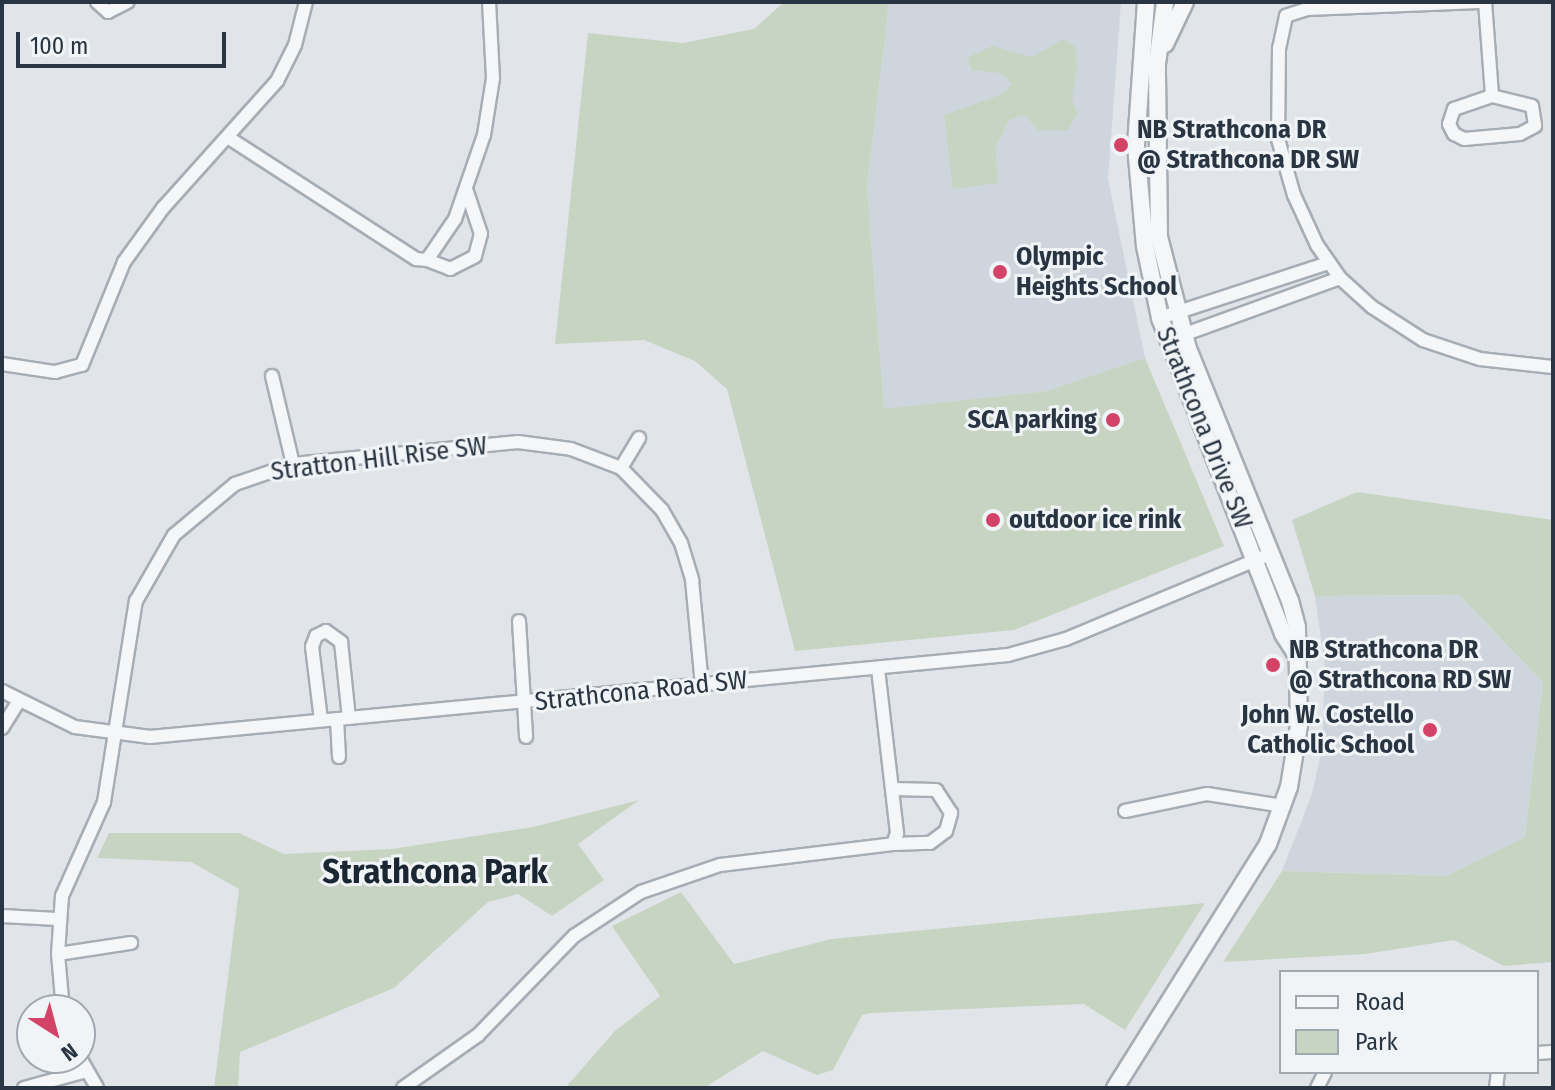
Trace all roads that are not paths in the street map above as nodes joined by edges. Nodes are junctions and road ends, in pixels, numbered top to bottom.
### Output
1 (97, 2) edge
2 (128, 2) edge
3 (306, 2) edge
4 (489, 2) edge
5 (1146, 2) edge
6 (1165, 2) edge
7 (1185, 2) edge
8 (1479, 2) edge
9 (1485, 2) edge
10 (1157, 64) junction
11 (1492, 96) junction
12 (229, 138) junction
13 (467, 192) junction
14 (427, 260) junction
15 (1328, 263) junction
16 (1340, 278) junction
17 (1178, 313) junction
18 (1160, 318) junction
19 (1176, 337) junction
20 (2, 364) edge
21 (1553, 367) edge
22 (272, 376) dead end
23 (639, 438) dead end
24 (293, 464) junction
25 (621, 468) junction
26 (1263, 558) junction
27 (519, 621) dead end
28 (878, 669) junction
29 (702, 685) junction
30 (2, 691) edge
31 (18, 702) junction
32 (524, 703) junction
33 (343, 718) junction
34 (321, 720) junction
35 (2, 728) edge
36 (116, 735) junction
37 (526, 737) dead end
38 (339, 757) dead end
39 (893, 789) junction
40 (1284, 806) junction
41 (1125, 811) dead end
42 (893, 844) junction
43 (2, 916) edge
44 (57, 919) junction
45 (131, 943) dead end
46 (58, 954) junction
47 (62, 994) edge
48 (75, 1074) edge
49 (24, 1088) edge
50 (403, 1088) edge
51 (1115, 1088) edge

1 - 2 street
3 - 12 street
4 - 13 street
5 - 18 street, Strathcona Drive SW
6 - 10 street, Strathcona Drive SW
7 - 10 street
8 - 15 street
9 - 11 street
10 - 17 street, Strathcona Drive SW
11 - 11 street
12 - 14 street
12 - 20 street
13 - 14 street
13 - 14 street
15 - 16 street
15 - 17 street
16 - 19 street
16 - 21 street
17 - 18 street
17 - 19 street, Strathcona Drive SW
18 - 19 street, Strathcona Drive SW
19 - 26 street, Strathcona Drive SW
22 - 24 street
23 - 25 street
24 - 25 street, Stratton Hill Rise SW
24 - 36 street, Stratton Hill Rise SW
25 - 29 street, Stratton Hill Rise SW
26 - 28 street, Strathcona Road SW
26 - 40 street, Strathcona Drive SW
27 - 32 street
28 - 29 street, Strathcona Road SW
28 - 39 street
29 - 32 street, Strathcona Road SW
30 - 31 street, Strathcona Road SW
31 - 35 street
31 - 36 street, Strathcona Road SW
32 - 33 street, Strathcona Road SW
32 - 37 street
33 - 34 street, Strathcona Road SW
33 - 34 street
33 - 38 street
34 - 36 street, Strathcona Road SW
36 - 44 street, Stratton Hill Rise SW
39 - 42 street
39 - 42 street
40 - 41 street
40 - 51 street, Strathcona Drive SW
42 - 50 street
43 - 44 street
44 - 46 street, Stratton Hill Rise SW
45 - 46 street
46 - 47 street, Stratton Hill Rise SW
48 - 49 street

